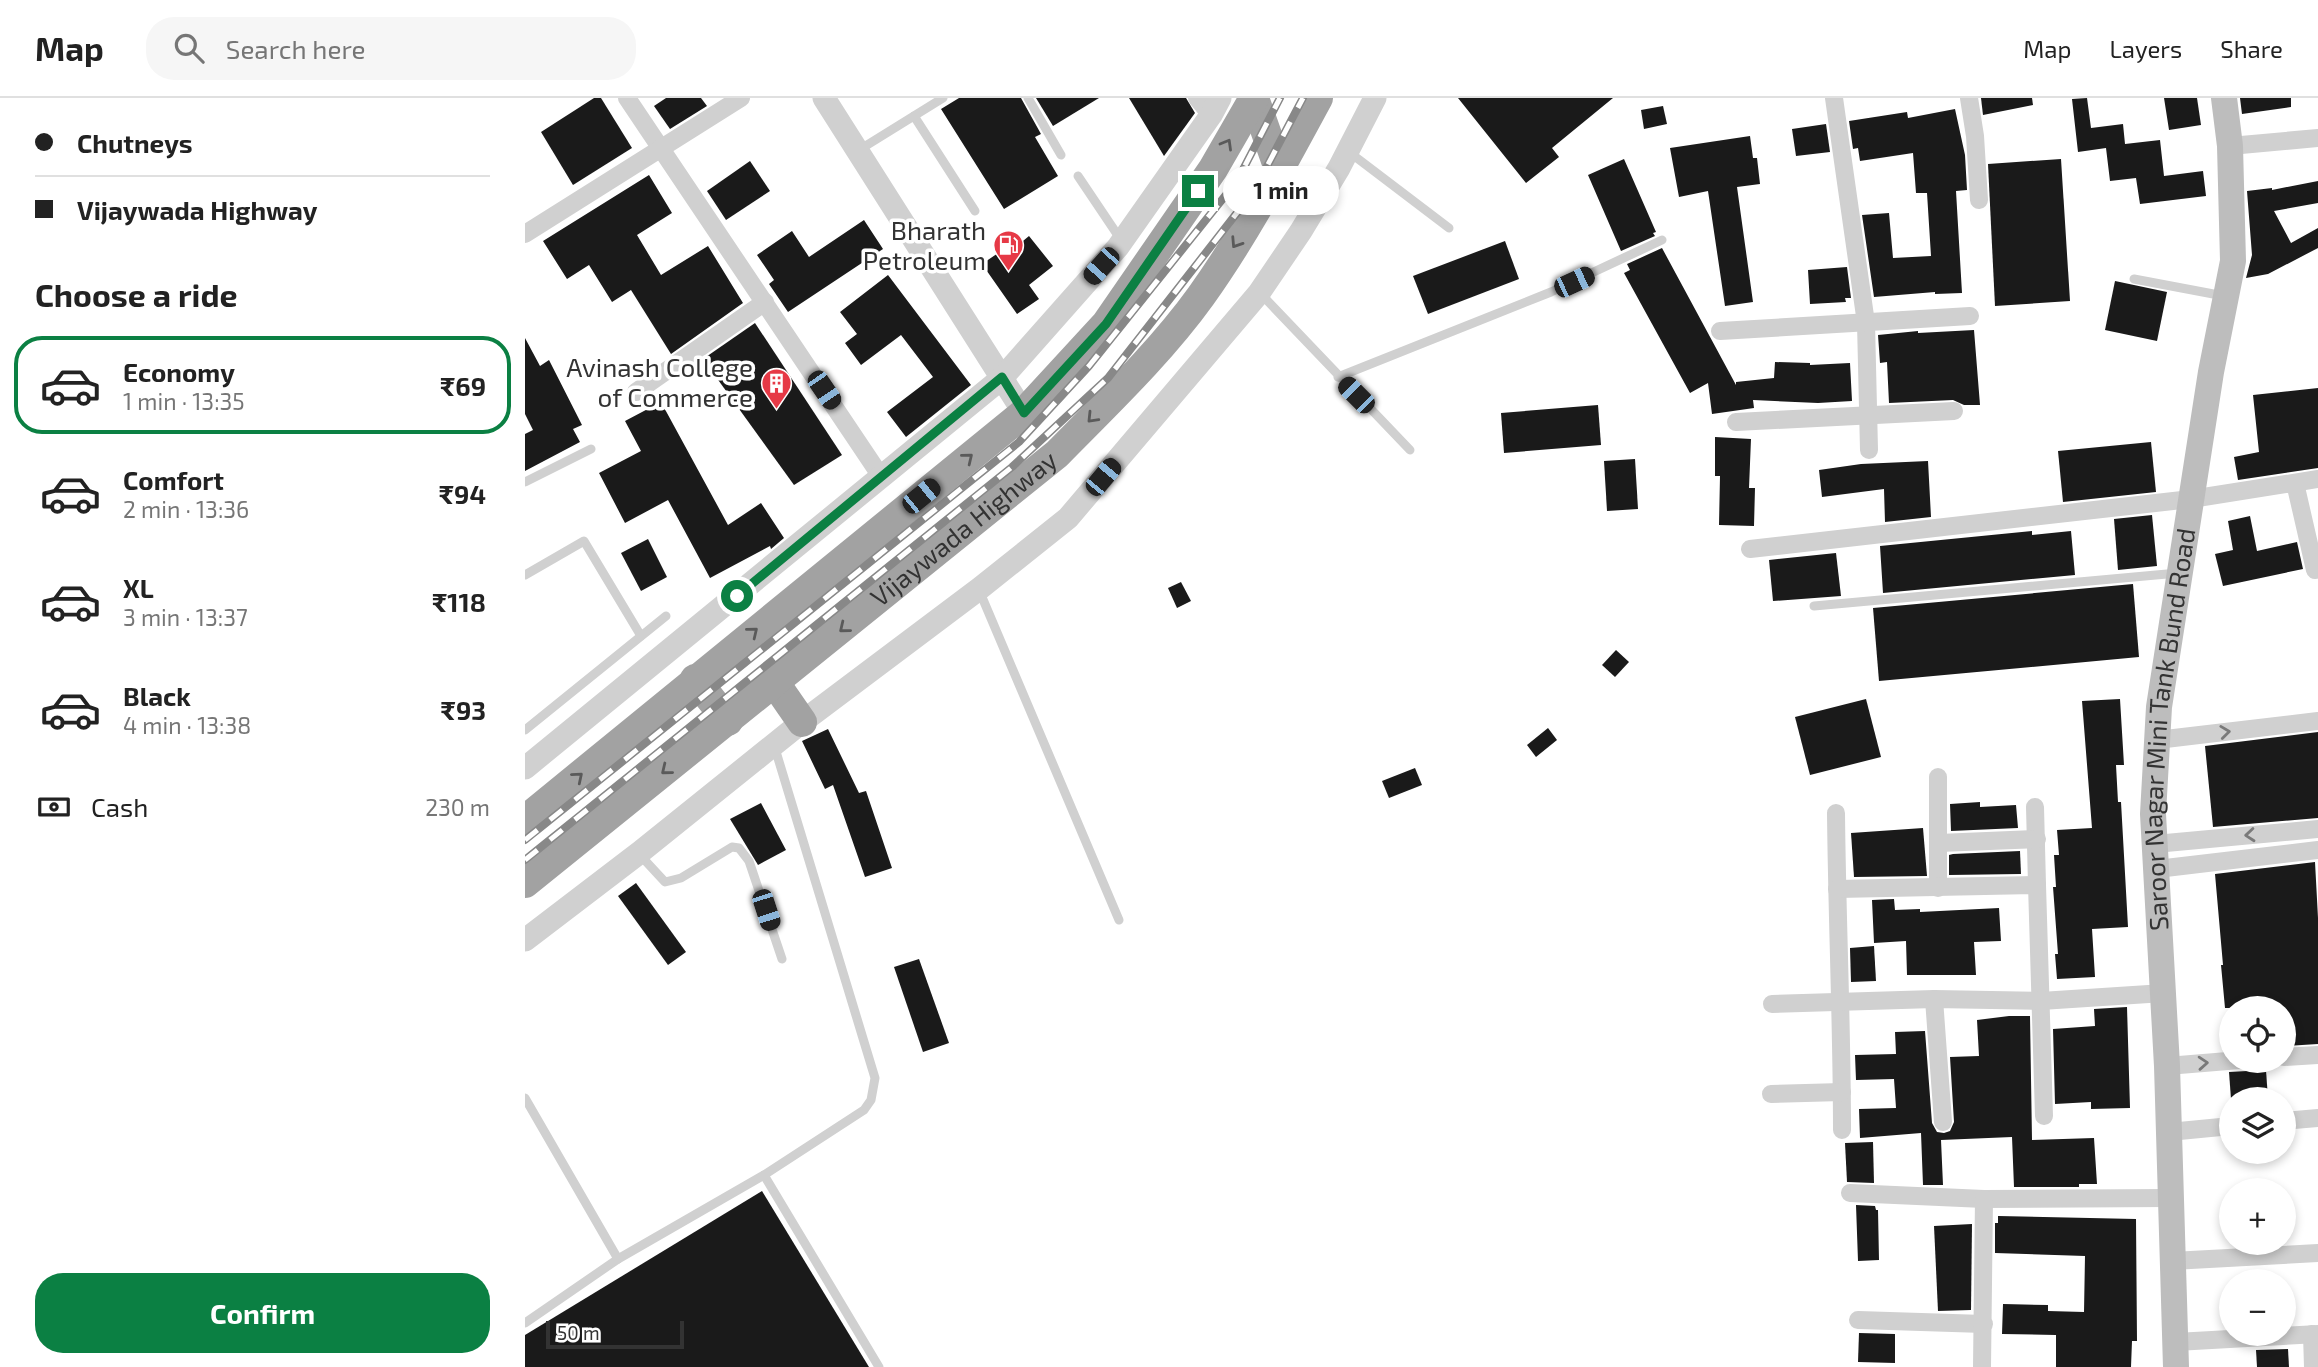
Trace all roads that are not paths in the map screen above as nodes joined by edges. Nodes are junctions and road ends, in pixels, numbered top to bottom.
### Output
1 (627, 98) edge
2 (741, 98) edge
3 (824, 98) edge
4 (943, 98) edge
5 (1028, 98) edge
6 (1254, 98) edge
7 (1318, 98) edge
8 (1375, 98) edge
9 (1833, 98) edge
10 (1969, 98) edge
11 (2224, 98) edge
12 (1209, 104) edge
13 (914, 116) junction
14 (2318, 138) edge
15 (2229, 145) junction
16 (661, 149) junction
17 (858, 151) junction
18 (1348, 151) junction
19 (1061, 155) dead end
20 (1279, 169) junction
21 (1078, 176) dead end
22 (1979, 201) dead end
23 (975, 211) dead end
24 (1449, 228) dead end
25 (525, 234) edge
26 (1662, 240) dead end
27 (1122, 241) junction
28 (2134, 279) dead end
29 (1259, 293) junction
30 (2225, 296) junction
31 (765, 302) junction
32 (1970, 316) dead end
33 (1866, 323) junction
34 (1720, 331) dead end
35 (1002, 377) junction
36 (1338, 377) junction
37 (636, 392) dead end
38 (1954, 411) dead end
39 (1024, 413) junction
40 (1868, 416) junction
41 (1736, 422) dead end
42 (591, 449) dead end
43 (1410, 450) dead end
44 (1869, 450) dead end
45 (882, 478) junction
46 (2318, 479) edge
47 (525, 482) edge
48 (2295, 483) junction
49 (2191, 499) junction
50 (1750, 549) dead end
51 (2315, 570) dead end
52 (2180, 572) junction
53 (525, 575) edge
54 (979, 589) junction
55 (1814, 607) dead end
56 (666, 616) dead end
57 (641, 636) junction
58 (695, 679) junction
59 (775, 683) junction
60 (728, 721) junction
61 (2318, 721) edge
62 (802, 722) junction
63 (525, 730) edge
64 (2157, 740) junction
65 (774, 745) junction
66 (525, 768) edge
67 (1938, 777) dead end
68 (2035, 807) dead end
69 (1836, 813) dead end
70 (525, 820) edge
71 (2318, 829) edge
72 (2037, 839) junction
73 (1939, 843) junction
74 (2318, 850) edge
75 (639, 853) junction
76 (2156, 856) junction
77 (525, 883) edge
78 (2037, 884) junction
79 (1938, 887) junction
80 (1837, 889) junction
81 (1119, 920) dead end
82 (525, 940) edge
83 (782, 959) dead end
84 (2164, 993) junction
85 (1934, 999) junction
86 (2041, 1001) junction
87 (1842, 1002) junction
88 (1772, 1004) dead end
89 (2318, 1055) edge
90 (2296, 1056) edge
91 (2219, 1062) edge
92 (2167, 1066) junction
93 (1842, 1093) junction
94 (1771, 1094) dead end
95 (525, 1098) edge
96 (2044, 1116) dead end
97 (2318, 1118) edge
98 (2296, 1120) edge
99 (1943, 1122) dead end
100 (2219, 1127) edge
101 (1842, 1130) dead end
102 (2169, 1132) junction
103 (764, 1175) junction
104 (1850, 1193) dead end
105 (2169, 1198) junction
106 (1984, 1199) junction
107 (2318, 1253) edge
108 (618, 1259) junction
109 (2172, 1261) junction
110 (1858, 1320) dead end
111 (525, 1323) edge
112 (1984, 1324) junction
113 (2315, 1334) edge
114 (2176, 1355) edge
115 (879, 1367) edge
116 (1982, 1367) edge
117 (2313, 1367) edge

1 - 16 street
2 - 16 street
3 - 17 street
4 - 13 lane
5 - 19 lane
6 - 20 highway
39 -> 6 highway, Vijaywada Highway
7 - 20 highway, Vijaywada Highway
8 - 18 street
9 - 33 street
10 - 22 street
11 - 15 main road, Saroor Nagar Mini Tank Bund Road
12 - 27 street
13 - 17 lane
13 - 23 lane
14 - 15 street
15 - 30 main road, Saroor Nagar Mini Tank Bund Road
16 - 25 street
16 - 31 street
17 - 35 street
18 - 24 lane
18 - 29 street
20 -> 59 highway, Vijaywada Highway
21 - 27 lane
26 - 36 lane
27 - 35 street
28 - 30 lane
29 - 36 lane
29 - 54 street
30 - 49 main road, Saroor Nagar Mini Tank Bund Road
31 - 37 street
31 - 45 street
32 - 33 street
33 - 34 street
33 - 40 street
35 - 39 street
35 - 45 street
36 - 43 lane
38 - 40 street
58 -> 39 highway, Vijaywada Highway
40 - 41 street
40 - 44 street
42 - 47 lane
45 - 66 street
46 - 48 street
48 - 49 street
48 - 51 street
49 - 50 street
49 - 52 main road, Saroor Nagar Mini Tank Bund Road
52 - 55 lane
52 - 64 main road, Saroor Nagar Mini Tank Bund Road
53 - 57 lane
54 - 62 street
54 - 81 lane
56 - 57 lane
57 - 63 lane
58 - 60 highway
70 -> 58 highway, Vijaywada Highway
59 - 60 highway, Vijaywada Highway
59 - 62 highway
60 -> 77 highway, Vijaywada Highway
64 -> 61 street
62 - 65 street
64 - 76 main road, Saroor Nagar Mini Tank Bund Road
65 - 75 street
65 - 103 lane
67 - 73 street
68 - 72 street
69 - 80 street
71 -> 76 street
72 - 73 street
72 - 78 street
73 - 79 street
74 - 76 street
75 - 82 street
75 - 83 lane
76 - 84 main road, Saroor Nagar Mini Tank Bund Road
78 - 79 street
78 - 86 street
79 - 80 street
80 - 87 street
84 - 86 street
84 - 92 main road, Saroor Nagar Mini Tank Bund Road
85 - 86 street
85 - 87 street
85 - 99 street
86 - 96 street
87 - 88 street
87 - 93 street
89 - 90 street
92 -> 91 street
92 - 102 main road, Saroor Nagar Mini Tank Bund Road
93 - 94 street
93 - 101 street
95 - 108 lane
97 - 98 street
100 - 102 street
102 - 105 main road, Saroor Nagar Mini Tank Bund Road
103 - 108 lane
103 - 115 lane
104 - 106 street
105 - 106 street
105 - 109 main road, Saroor Nagar Mini Tank Bund Road
106 - 112 street
107 - 109 street
108 - 111 lane
109 - 114 main road, Saroor Nagar Mini Tank Bund Road
110 - 112 street
112 - 116 street
113 - 114 street
113 - 117 street

